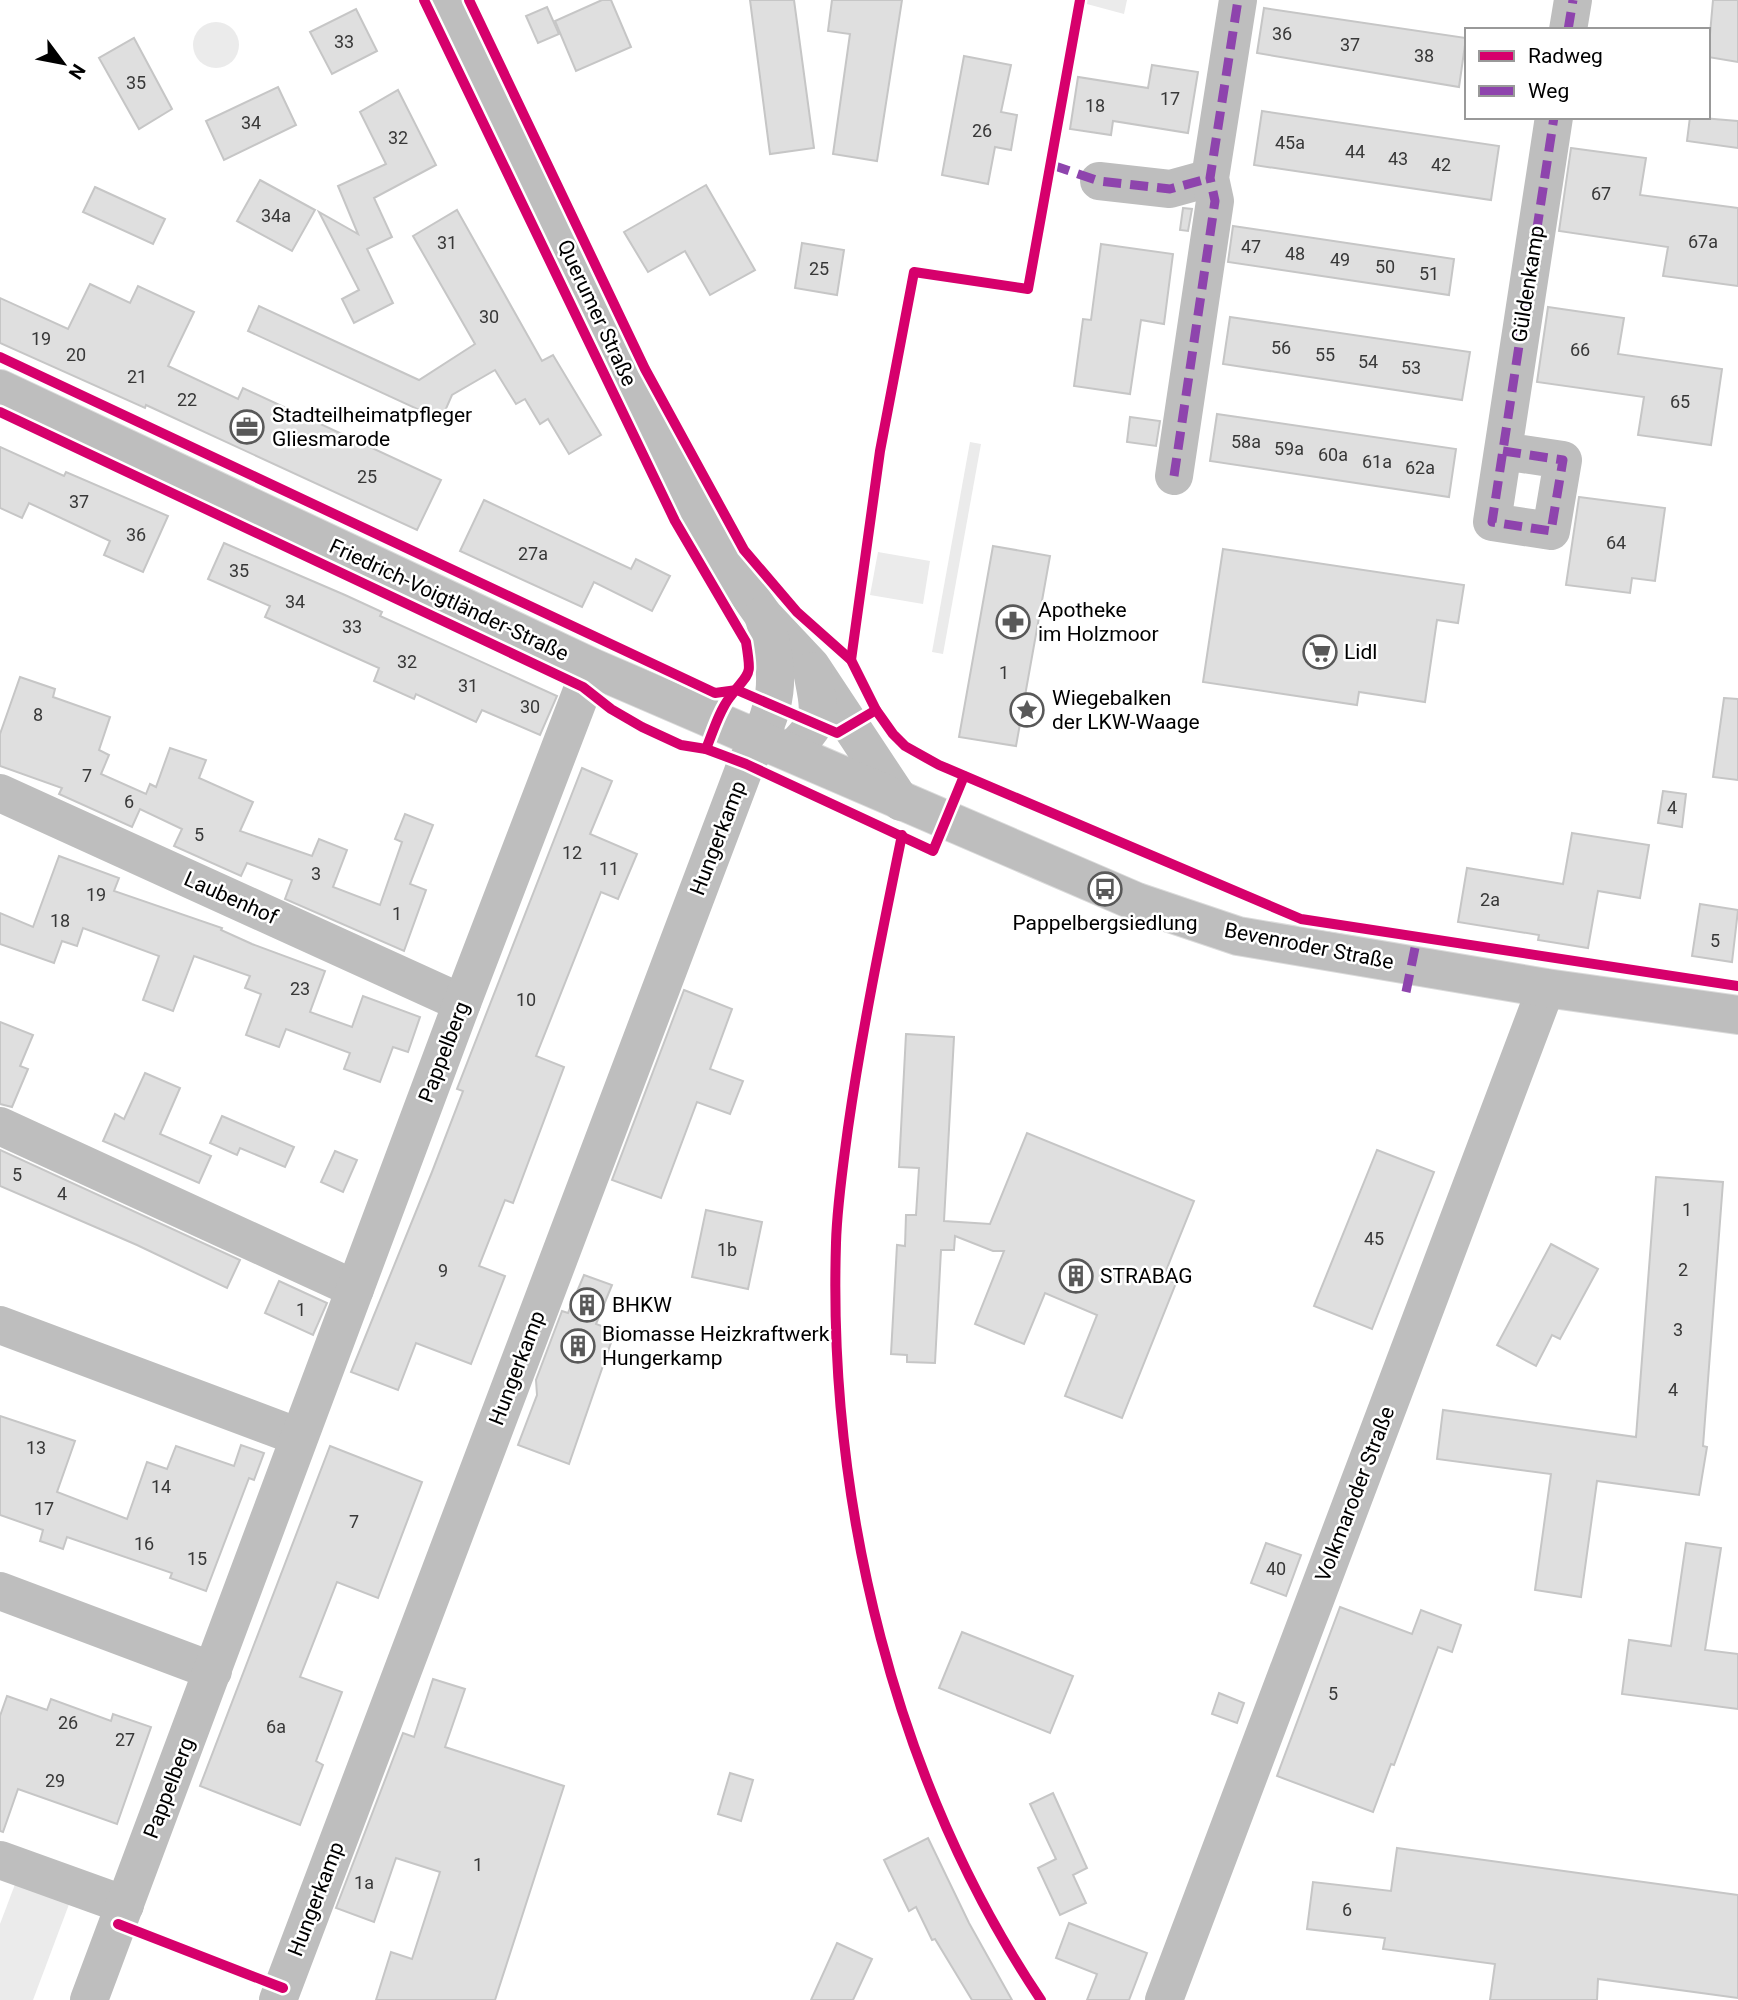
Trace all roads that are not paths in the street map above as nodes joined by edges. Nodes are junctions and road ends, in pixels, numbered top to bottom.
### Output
1 (448, 0) edge
2 (1238, 0) edge
3 (1573, 0) edge
4 (1568, 28) edge
5 (1554, 119) edge
6 (1210, 178) junction
7 (1098, 181) dead end
8 (0, 389) edge
9 (1503, 451) dead end
10 (1174, 475) dead end
11 (763, 615) junction
12 (811, 666) junction
13 (591, 667) junction
14 (775, 745) junction
15 (0, 793) edge
16 (901, 802) junction
17 (1546, 988) junction
18 (462, 1003) junction
19 (1738, 1015) edge
20 (0, 1126) edge
21 (355, 1289) junction
22 (0, 1325) edge
23 (299, 1437) junction
24 (0, 1591) edge
25 (213, 1671) junction
26 (0, 1860) edge
27 (125, 1905) junction
28 (89, 2000) edge
29 (278, 2000) edge
30 (1164, 2000) edge

1 - 11 street, Querumer Straße
2 - 6 street
3 - 4 street
5 - 9 street, Güldenkamp
6 - 7 street
6 - 10 street
8 - 13 street, Friedrich-Voigtländer-Straße
11 - 12 street, Querumer Straße
11 - 14 street, Querumer Straße
12 - 14 street
12 - 16 street, Querumer Straße
13 - 14 street, Friedrich-Voigtländer-Straße
13 - 18 street, Pappelberg
14 - 16 street, Friedrich-Voigtländer-Straße
14 - 29 street, Hungerkamp
15 - 18 street, Laubenhof
16 - 17 street, Bevenroder Straße
17 - 19 street, Bevenroder Straße
17 - 30 street, Volkmaroder Straße
18 - 21 street, Pappelberg
20 - 21 street
21 - 23 street, Pappelberg
22 - 23 street
23 - 25 street, Pappelberg
24 - 25 street
25 - 27 street, Pappelberg
26 - 27 street
27 - 28 street, Pappelberg

